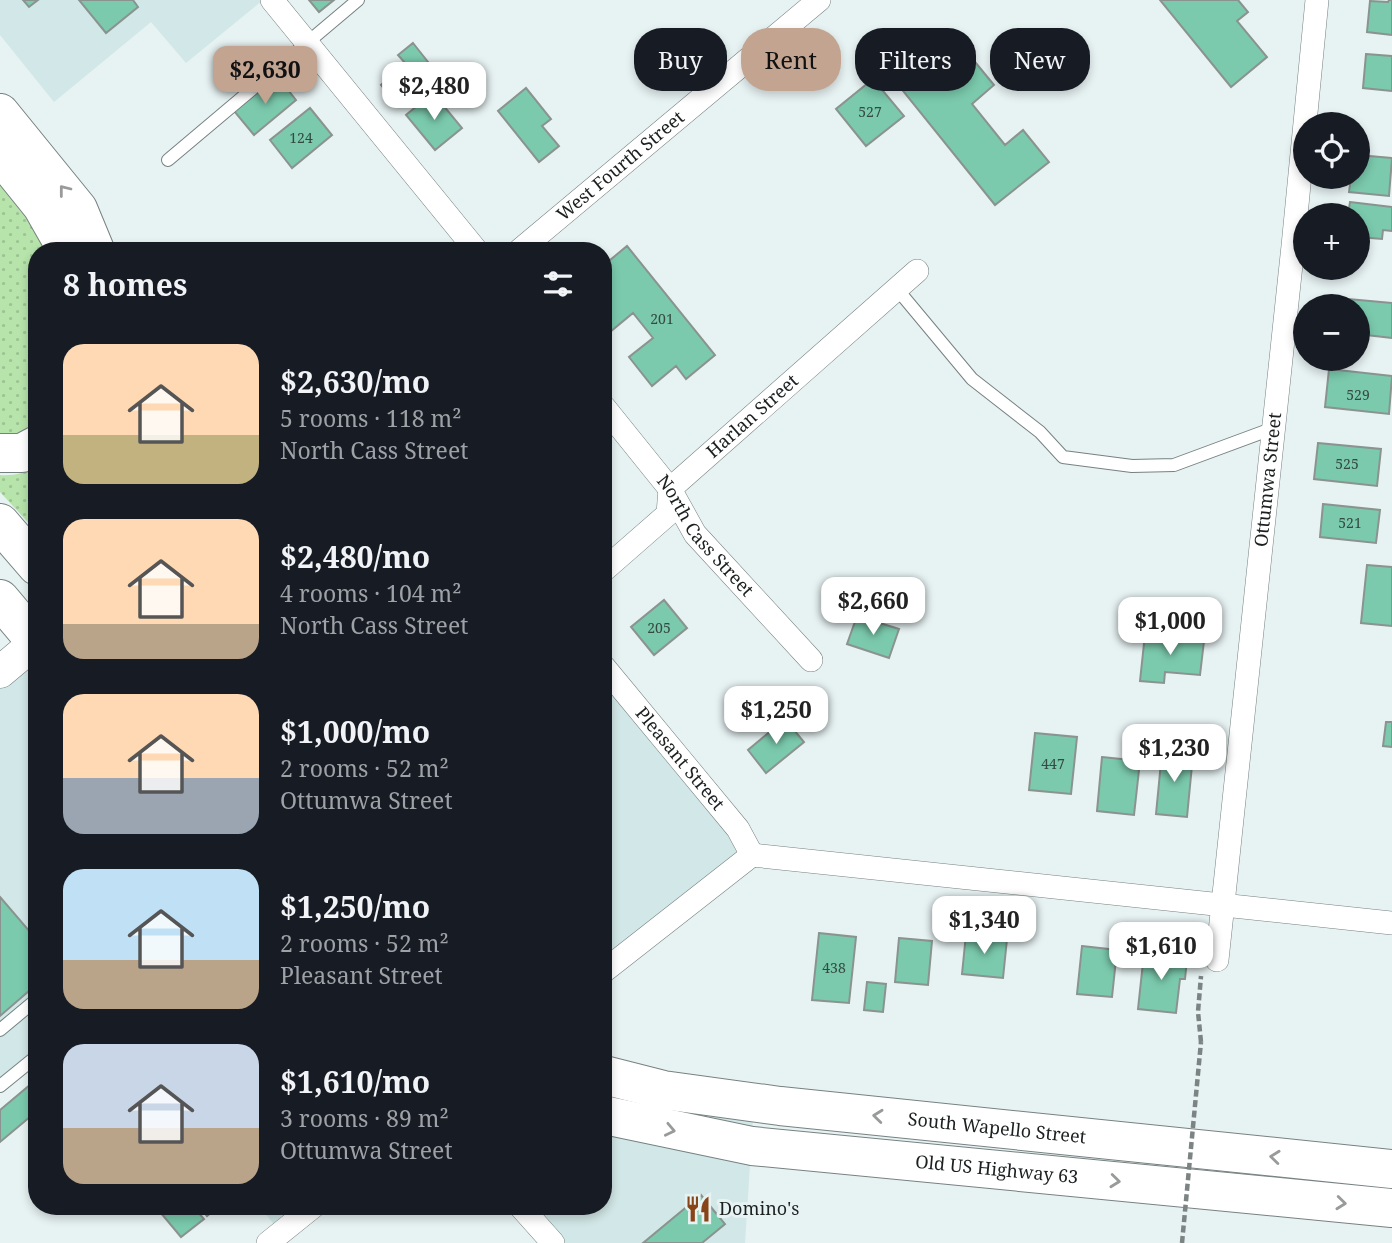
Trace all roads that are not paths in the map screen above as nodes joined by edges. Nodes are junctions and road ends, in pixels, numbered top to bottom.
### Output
1 (272, 0) edge
2 (358, 0) edge
3 (819, 0) edge
4 (1315, 0) edge
5 (307, 43) junction
6 (1304, 100) dead end
7 (0, 113) edge
8 (0, 154) edge
9 (168, 160) dead end
10 (63, 242) edge
11 (92, 242) edge
12 (469, 242) edge
13 (530, 242) edge
14 (918, 271) dead end
15 (897, 289) junction
16 (612, 417) edge
17 (1273, 428) junction
18 (28, 450) edge
19 (0, 453) edge
20 (670, 489) junction
21 (0, 523) edge
22 (28, 556) edge
23 (612, 563) edge
24 (0, 599) edge
25 (28, 632) edge
26 (28, 649) edge
27 (811, 660) dead end
28 (0, 672) edge
29 (612, 677) edge
30 (752, 855) junction
31 (1222, 905) junction
32 (1392, 923) edge
33 (1217, 960) dead end
34 (612, 965) edge
35 (28, 1007) edge
36 (0, 1030) edge
37 (28, 1063) edge
38 (612, 1077) edge
39 (0, 1086) edge
40 (612, 1117) edge
41 (1392, 1168) edge
42 (1392, 1208) edge
43 (303, 1215) edge
44 (528, 1215) edge
45 (268, 1243) edge
46 (553, 1243) edge

1 - 5 street
2 - 5 lane
3 - 13 street, West Fourth Street
4 - 6 lane
4 - 17 street, Ottumwa Street
5 - 9 lane
5 - 12 street
11 -> 7 highway
8 - 10 highway
14 - 15 street, Harlan Street
15 - 17 lane
15 - 20 street, Harlan Street
16 - 20 street, North Cass Street
17 - 31 street, Ottumwa Street
18 - 19 highway
20 - 23 street
20 - 27 street, North Cass Street
21 - 22 highway
24 - 25 highway
26 - 28 main road
29 - 30 street, Pleasant Street
30 - 31 street
30 - 34 street
31 - 32 street
31 - 33 street, Ottumwa Street
35 - 36 lane
37 - 39 lane
41 -> 38 highway, South Wapello Street
40 -> 42 highway, Old US Highway 63
43 - 45 street
44 - 46 street

